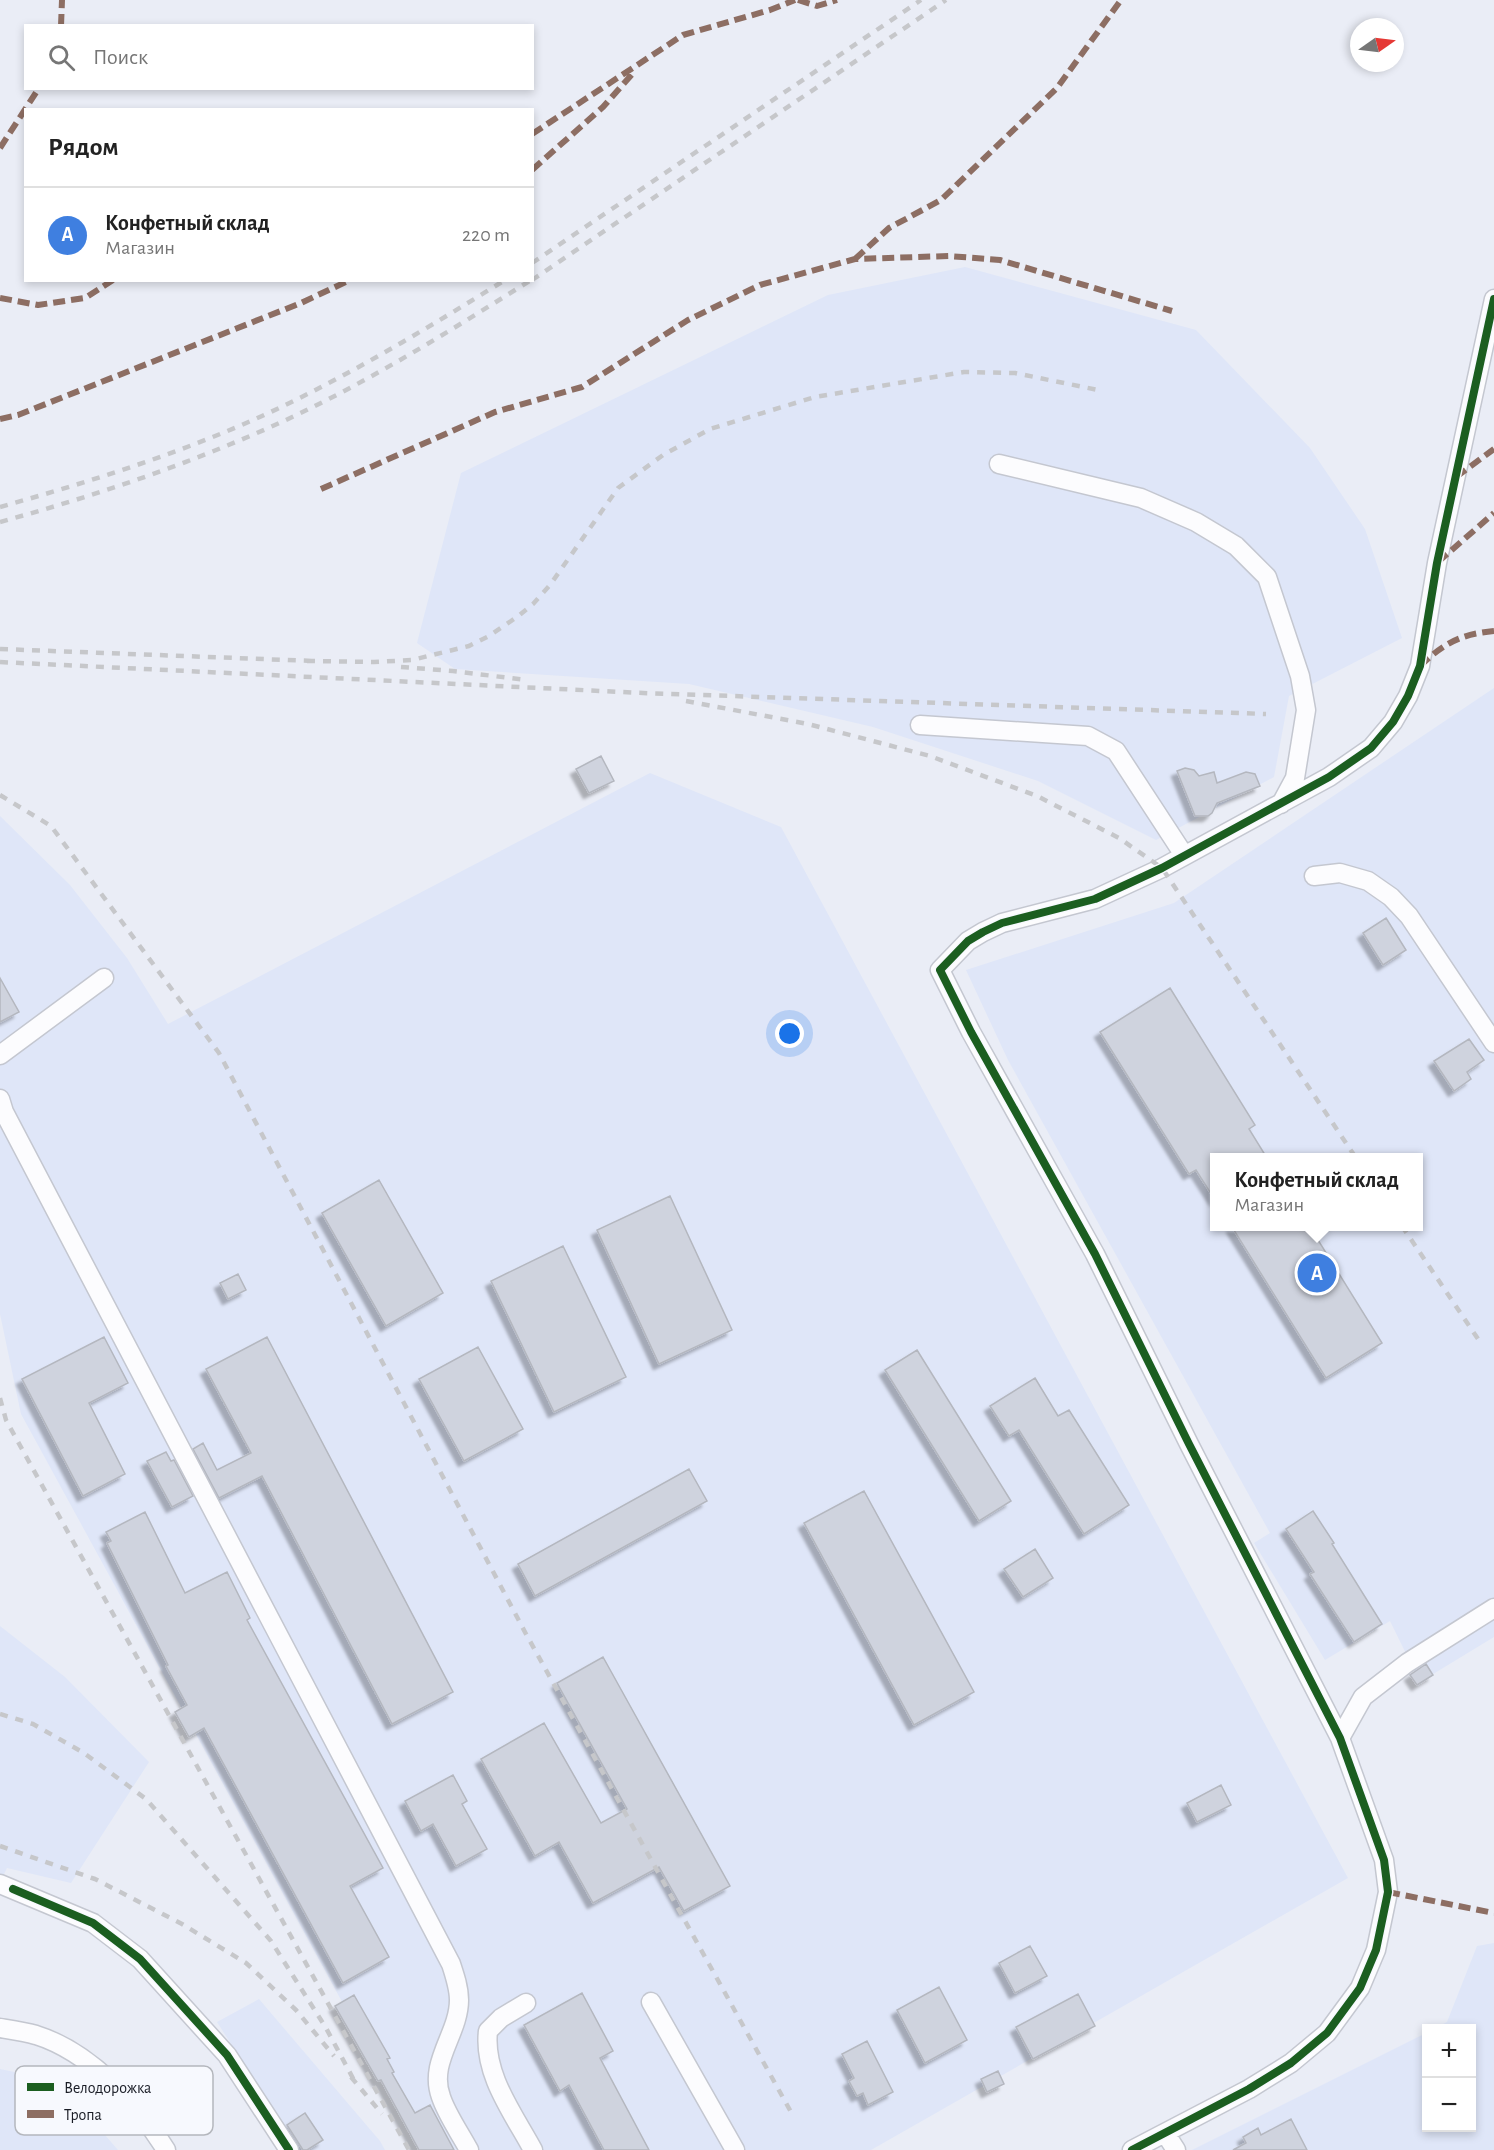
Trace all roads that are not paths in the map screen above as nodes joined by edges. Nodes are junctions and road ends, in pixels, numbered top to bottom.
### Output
1 (1494, 299) edge
2 (999, 464) dead end
3 (920, 725) dead end
4 (1281, 804) junction
5 (1184, 855) junction
6 (1314, 876) dead end
7 (104, 978) dead end
8 (1494, 1043) edge
9 (0, 1055) edge
10 (0, 1099) edge
11 (1494, 1608) edge
12 (1341, 1738) junction
13 (7, 1886) edge
14 (651, 2002) dead end
15 (526, 2003) dead end
16 (0, 2028) edge
17 (92, 2066) edge
18 (1165, 2133) junction
19 (157, 2135) edge
20 (166, 2150) edge
21 (289, 2150) edge
22 (469, 2150) edge
23 (533, 2150) edge
24 (735, 2150) edge
25 (1132, 2150) edge
26 (1176, 2150) edge

1 - 4 street
2 - 4 street
3 - 5 street
4 - 5 street
5 - 12 street
6 - 8 street
7 - 9 street
10 - 22 street
11 - 12 street
12 - 18 street
13 - 21 street
14 - 24 street
15 - 23 street
16 - 17 street
18 - 25 street
18 - 26 street
19 - 20 street

